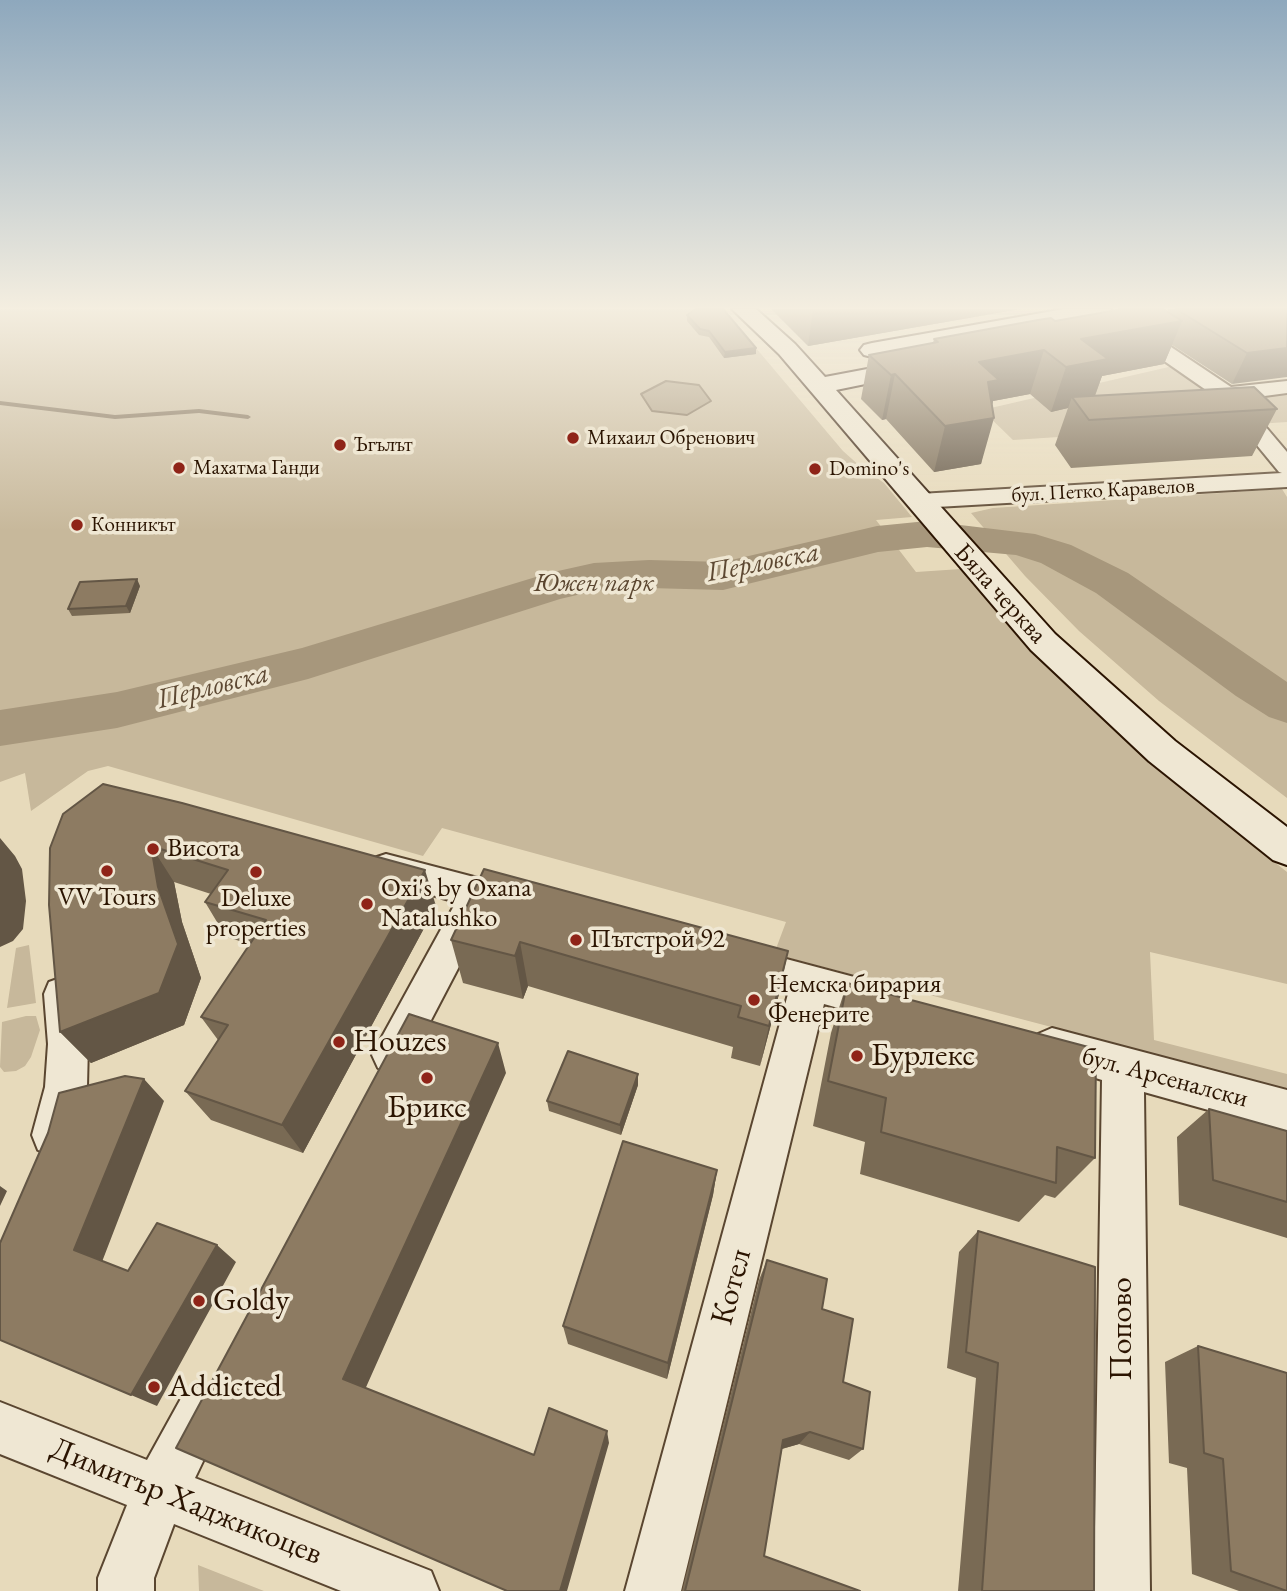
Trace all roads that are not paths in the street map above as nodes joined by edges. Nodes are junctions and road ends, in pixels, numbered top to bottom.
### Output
1 (817, 383) edge
2 (833, 383) edge
3 (1211, 383) edge
4 (819, 386) junction
5 (1287, 387) edge
6 (1227, 394) junction
7 (1287, 467) edge
8 (1287, 480) edge
9 (925, 509) junction
10 (1287, 849) edge
11 (356, 861) edge
12 (479, 893) junction
13 (544, 911) edge
14 (712, 956) edge
15 (60, 965) edge
16 (810, 983) junction
17 (927, 1014) edge
18 (1018, 1039) edge
19 (1122, 1066) junction
20 (376, 1086) edge
21 (1287, 1111) edge
22 (39, 1176) edge
23 (223, 1373) edge
24 (0, 1428) edge
25 (160, 1490) junction
26 (126, 1591) edge
27 (411, 1591) edge
28 (653, 1591) edge
29 (1122, 1591) edge

1 - 4 street, Бяла черква
2 - 4 street
3 - 6 street
4 - 9 street, Бяла черква
5 - 6 street
6 - 7 street
8 - 9 street, бул. Петко Каравелов
9 - 10 street, Бяла черква
11 - 12 street
12 - 13 street
12 - 20 street
14 - 16 street
15 - 22 street
16 - 17 street
16 - 28 street, Котел
18 - 19 street, бул. Арсеналски
19 - 21 street, бул. Арсеналски
19 - 29 street, Попово
23 - 25 street
24 - 25 street, Димитър Хаджикоцев
25 - 26 street
25 - 27 street, Димитър Хаджикоцев

